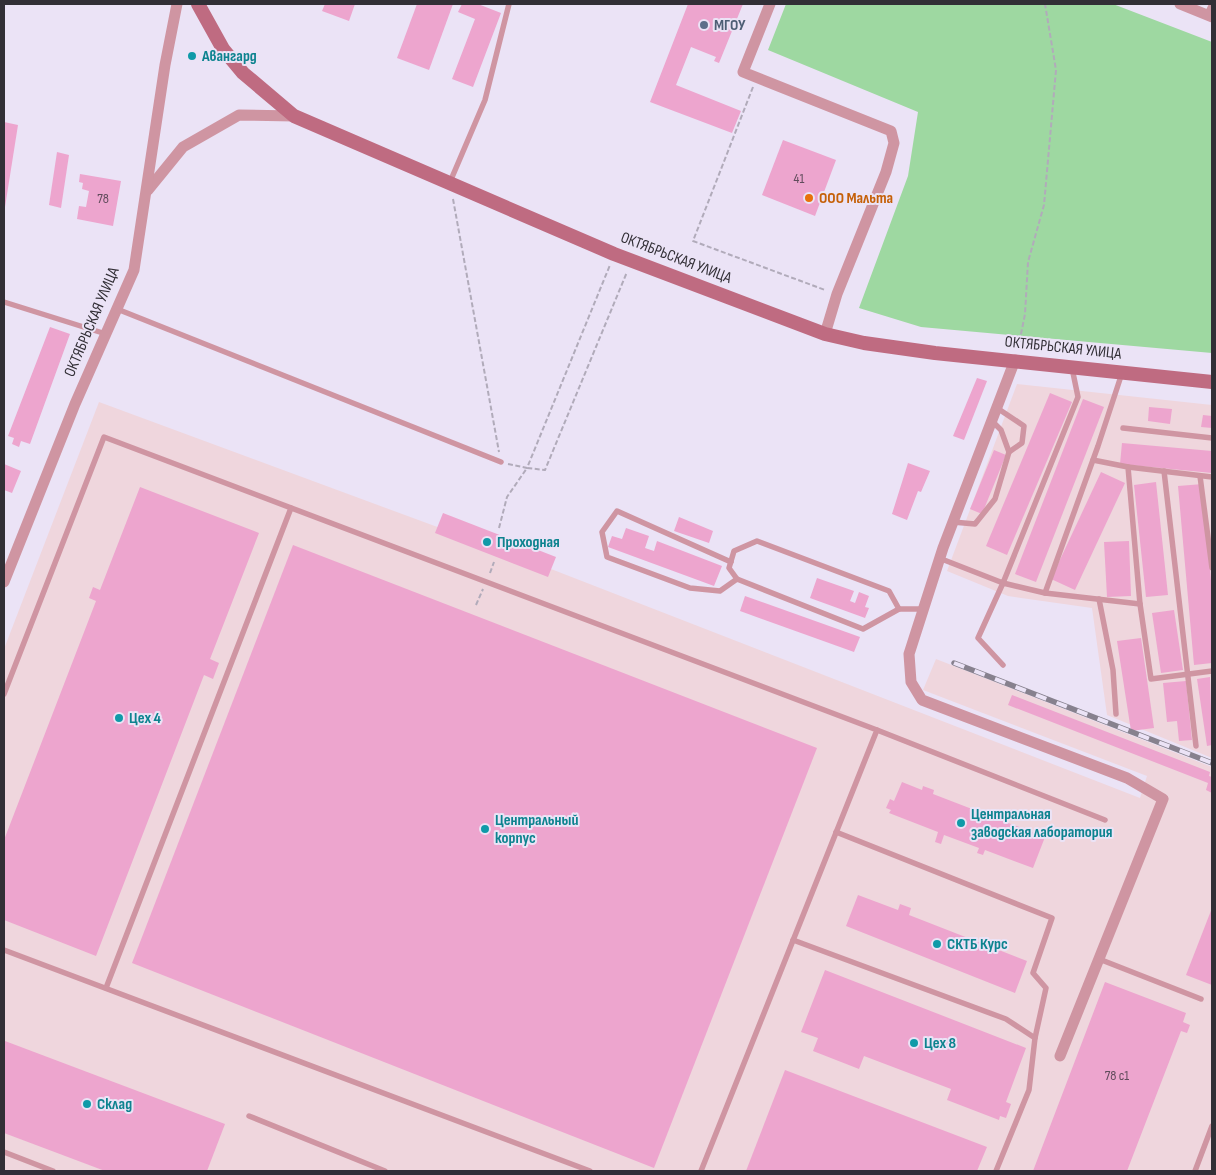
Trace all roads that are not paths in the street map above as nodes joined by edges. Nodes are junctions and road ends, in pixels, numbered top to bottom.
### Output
1 (177, 4) edge
2 (198, 4) edge
3 (509, 4) edge
4 (770, 4) edge
5 (1180, 4) edge
6 (1210, 12) edge
7 (294, 116) junction
8 (450, 182) junction
9 (147, 191) junction
10 (4, 302) edge
11 (117, 309) junction
12 (106, 334) junction
13 (825, 334) junction
14 (1015, 360) junction
15 (1072, 367) junction
16 (1122, 372) junction
17 (1212, 382) edge
18 (997, 408) junction
19 (992, 421) junction
20 (1124, 428) dead end
21 (1212, 438) edge
22 (1009, 452) junction
23 (1093, 460) junction
24 (501, 462) road end
25 (1128, 467) junction
26 (1164, 471) junction
27 (1200, 476) junction
28 (1212, 477) edge
29 (292, 508) junction
30 (953, 522) junction
31 (940, 558) junction
32 (731, 562) junction
33 (1212, 568) edge
34 (737, 579) junction
35 (4, 582) edge
36 (1003, 583) junction
37 (1045, 593) junction
38 (1099, 599) junction
39 (1140, 604) junction
40 (899, 609) junction
41 (923, 609) junction
42 (1003, 665) dead end
43 (1212, 671) edge
44 (1188, 674) junction
45 (4, 694) edge
46 (1116, 714) dead end
47 (877, 730) junction
48 (1196, 746) dead end
49 (1105, 820) dead end
50 (836, 832) junction
51 (793, 940) junction
52 (4, 950) edge
53 (1099, 959) junction
54 (106, 988) junction
55 (1200, 999) dead end
56 (1035, 1038) junction
57 (1060, 1056) dead end
58 (249, 1116) dead end
59 (1212, 1126) edge
60 (4, 1152) edge
61 (53, 1171) edge
62 (385, 1171) edge
63 (590, 1171) edge
64 (701, 1171) edge
65 (996, 1171) edge
66 (1195, 1171) edge

1 - 9 street, ОКТЯБРЬСКАЯ УЛИЦА
2 - 7 main road, ОКТЯБРЬСКАЯ УЛИЦА
3 - 8 lane
4 - 13 street
5 - 6 street
7 - 8 main road, ОКТЯБРЬСКАЯ УЛИЦА
7 - 9 street
8 - 13 main road, ОКТЯБРЬСКАЯ УЛИЦА
9 - 11 street, ОКТЯБРЬСКАЯ УЛИЦА
10 - 12 lane
11 - 12 street, ОКТЯБРЬСКАЯ УЛИЦА
11 - 24 lane
12 - 35 street, ОКТЯБРЬСКАЯ УЛИЦА
13 - 14 main road, ОКТЯБРЬСКАЯ УЛИЦА
14 - 15 main road, ОКТЯБРЬСКАЯ УЛИЦА
14 - 18 street
15 - 16 main road, ОКТЯБРЬСКАЯ УЛИЦА
15 - 36 lane
16 - 17 main road, ОКТЯБРЬСКАЯ УЛИЦА
16 - 23 lane
18 - 19 street
18 - 22 lane
19 - 22 lane
19 - 30 street
20 - 21 lane
22 - 30 lane
23 - 25 lane
23 - 37 lane
25 - 26 lane
25 - 39 lane
26 - 27 lane
26 - 44 lane
27 - 28 lane
27 - 33 lane
29 - 45 lane
29 - 47 lane
29 - 54 lane
30 - 31 street
31 - 36 lane
31 - 41 street
32 - 34 lane
32 - 34 lane
32 - 40 lane
34 - 40 lane
36 - 37 lane
36 - 42 lane
37 - 38 lane
38 - 39 lane
38 - 46 lane
39 - 44 lane
40 - 41 lane
41 - 53 street
43 - 44 lane
44 - 48 lane
47 - 49 lane
47 - 50 lane
50 - 51 lane
50 - 56 lane
51 - 56 lane
51 - 64 lane
52 - 54 lane
53 - 55 lane
53 - 57 street
54 - 63 lane
56 - 65 lane
58 - 62 lane
59 - 66 lane
60 - 61 lane

